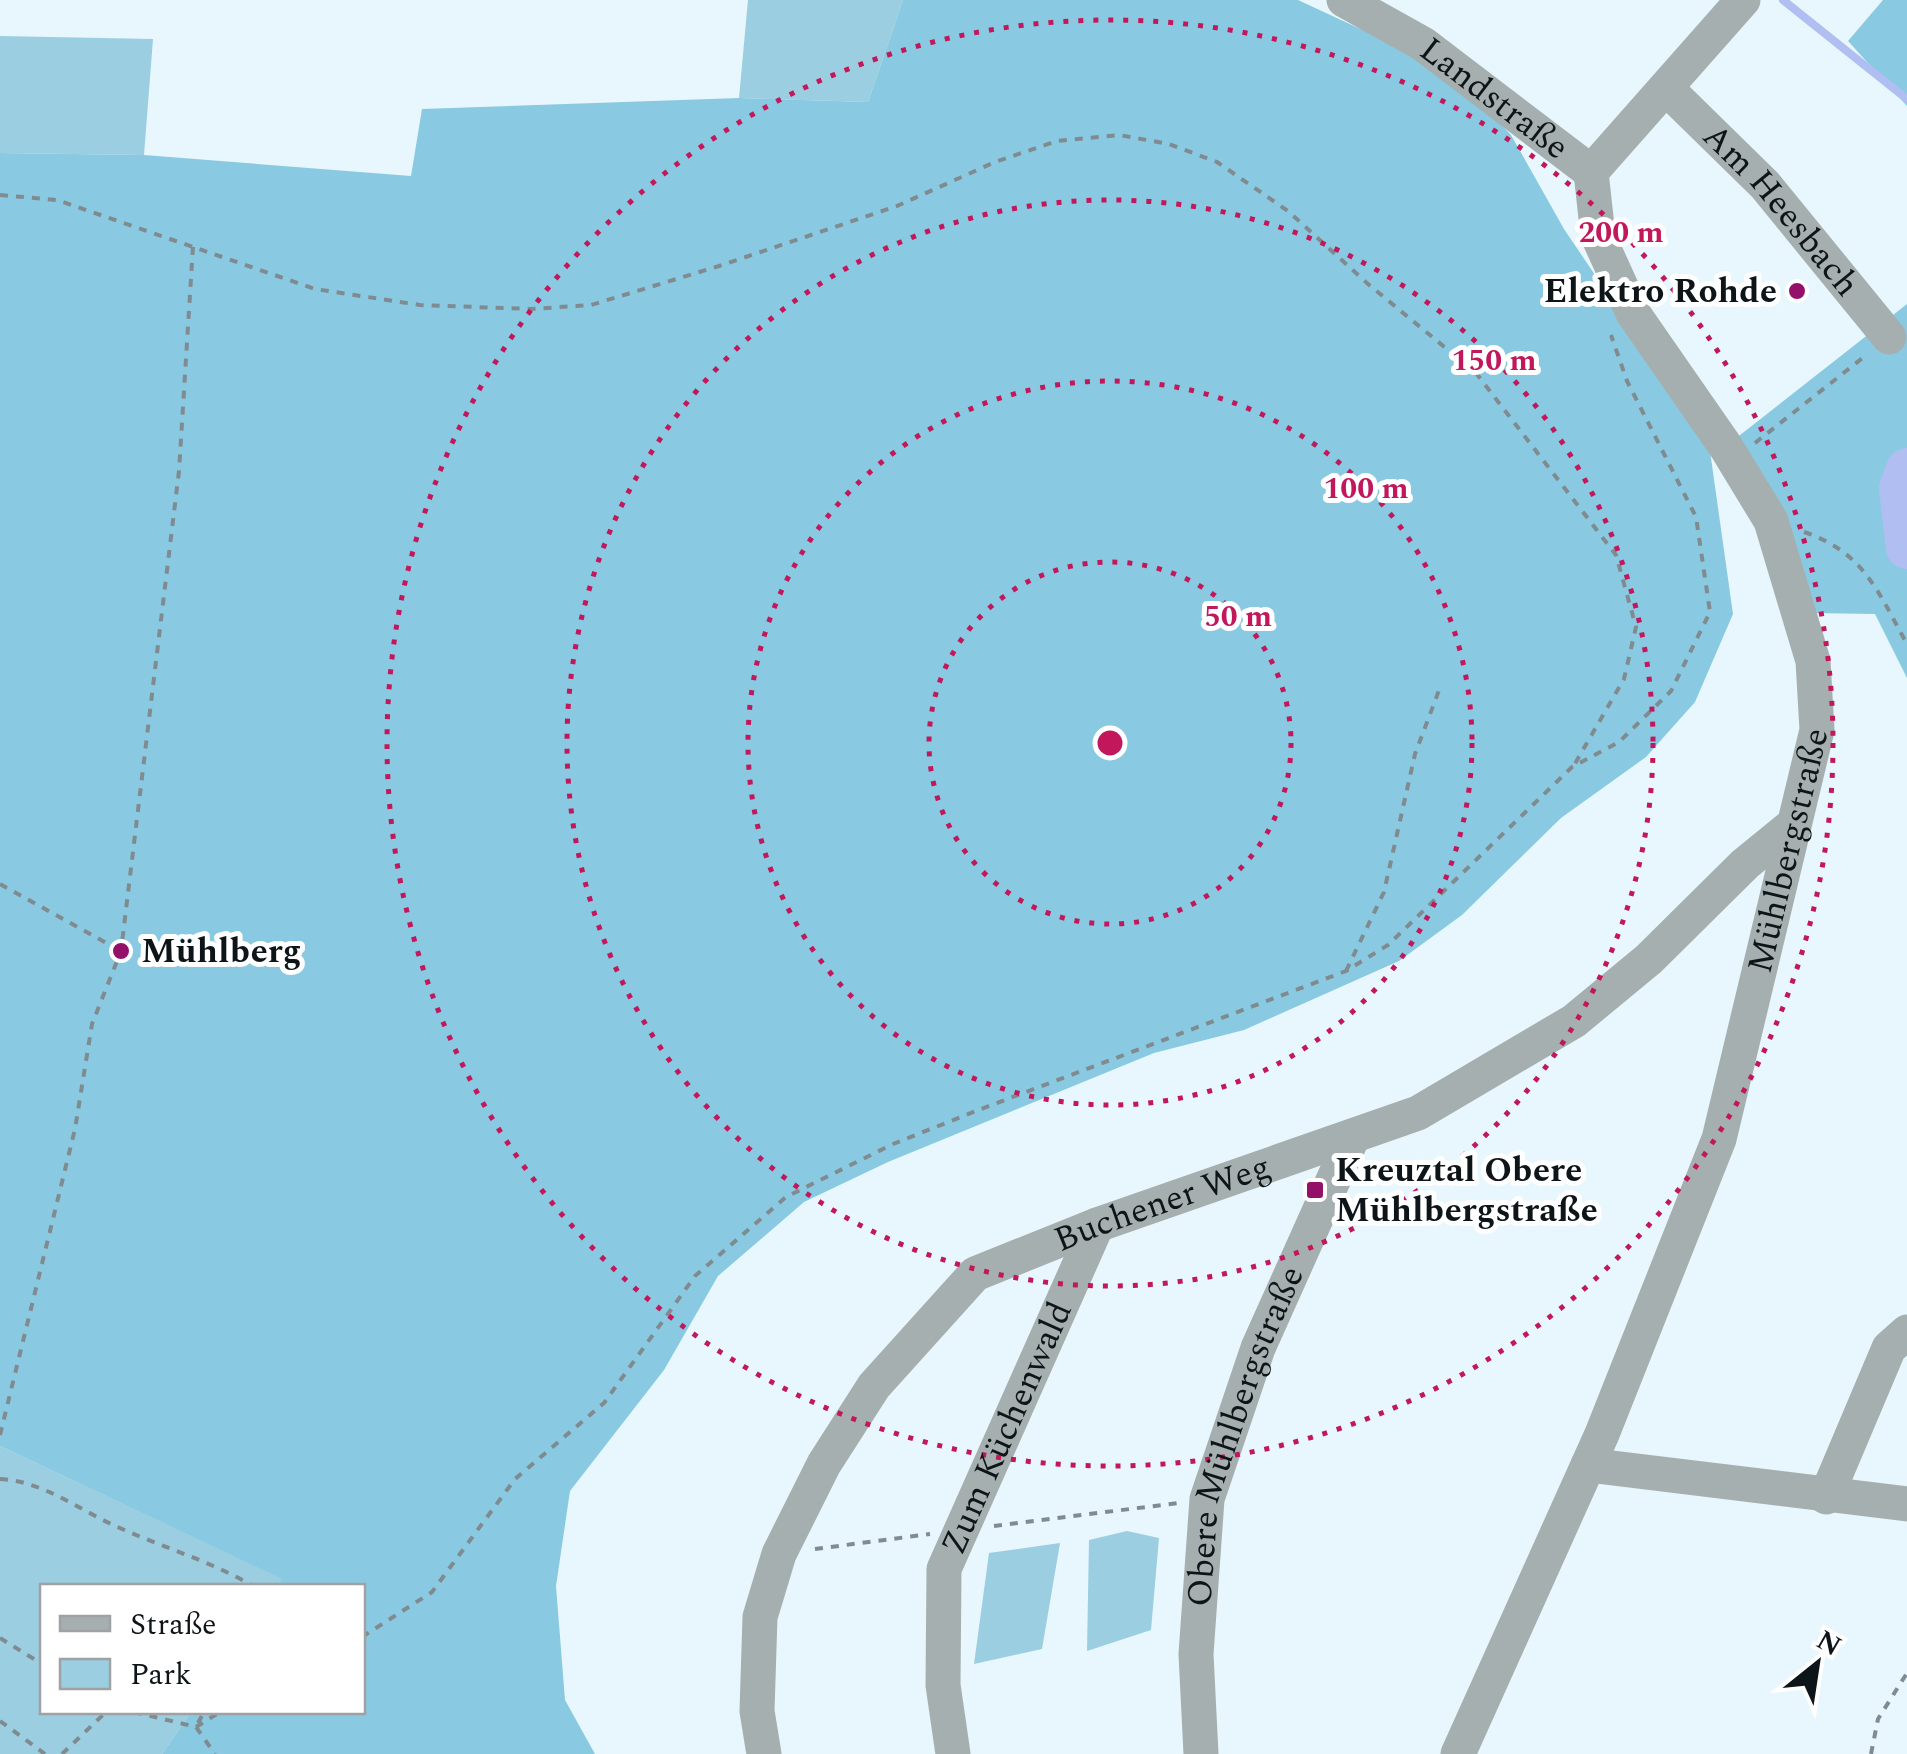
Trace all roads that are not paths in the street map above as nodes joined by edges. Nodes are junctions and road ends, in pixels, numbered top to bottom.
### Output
1 (1344, 0) edge
2 (1742, 0) edge
3 (1666, 88) junction
4 (1591, 172) junction
5 (1888, 337) road end
6 (1793, 825) junction
7 (1353, 1136) junction
8 (1098, 1225) junction
9 (1907, 1332) edge
10 (1588, 1465) junction
11 (1826, 1498) junction
12 (1907, 1504) edge
13 (764, 1754) edge
14 (953, 1754) edge
15 (1201, 1754) edge
16 (1458, 1754) edge

1 - 4 street, Landstraße
2 - 3 street
3 - 4 street
3 - 5 street, Am Heesbach
4 - 6 street, Mühlbergstraße
6 - 7 street, Buchener Weg
6 - 10 street, Mühlbergstraße
7 - 8 street, Buchener Weg
7 - 15 street, Obere Mühlbergstraße
8 - 13 street, Buchener Weg
8 - 14 street, Zum Küchenwald
9 - 11 street
10 - 11 street
10 - 16 street, Mühlbergstraße
11 - 12 street

